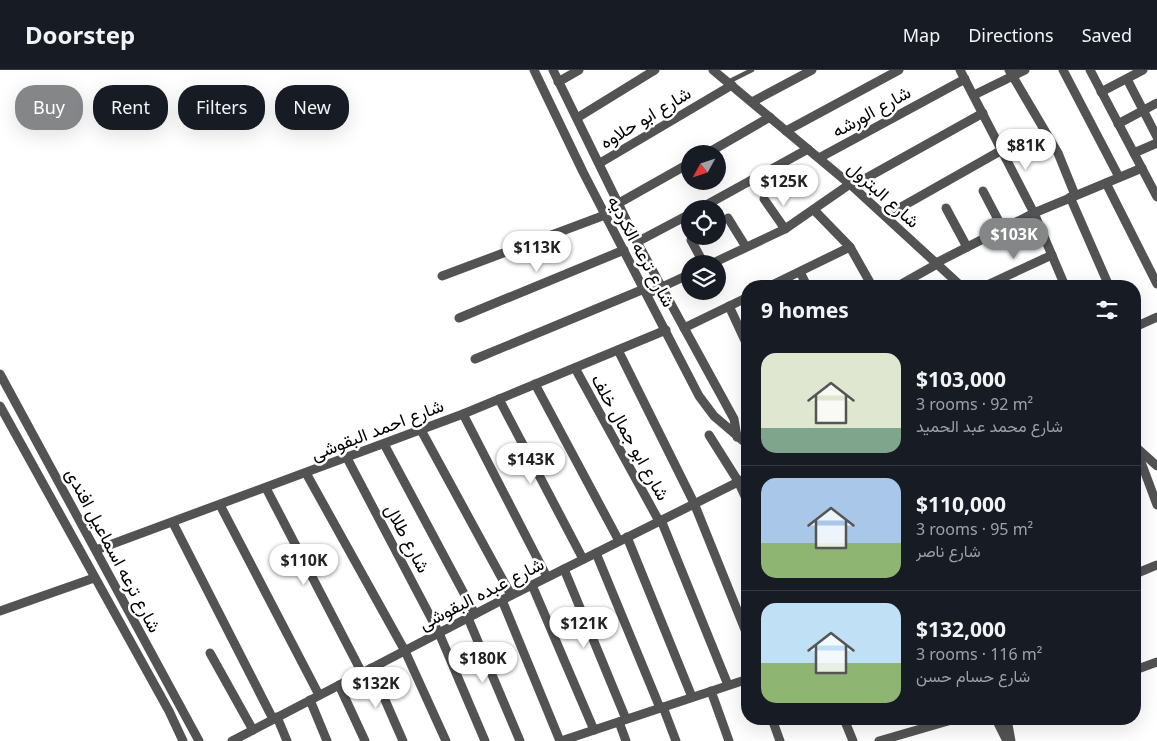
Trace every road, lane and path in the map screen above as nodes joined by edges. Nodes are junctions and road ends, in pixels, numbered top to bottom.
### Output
1 (534, 70) edge
2 (552, 70) edge
3 (579, 70) edge
4 (655, 70) edge
5 (714, 70) edge
6 (752, 70) edge
7 (812, 70) edge
8 (899, 70) edge
9 (960, 70) edge
10 (1025, 70) edge
11 (1063, 70) edge
12 (1090, 70) edge
13 (1143, 70) edge
14 (1011, 73) edge
15 (1127, 78) junction
16 (965, 79) junction
17 (558, 82) junction
18 (730, 83) junction
19 (1101, 92) junction
20 (974, 95) junction
21 (752, 102) junction
22 (1157, 103) edge
23 (1143, 110) junction
24 (983, 113) junction
25 (770, 117) junction
26 (577, 118) junction
27 (1118, 124) junction
28 (786, 131) junction
29 (1157, 137) edge
30 (1157, 143) edge
31 (722, 145) edge
32 (808, 149) junction
33 (1002, 150) junction
34 (1134, 153) junction
35 (819, 158) junction
36 (600, 163) junction
37 (681, 168) edge
38 (1142, 168) junction
39 (1119, 177) junction
40 (1106, 182) junction
41 (851, 185) junction
42 (984, 191) dead end
43 (1073, 196) junction
44 (1157, 197) edge
45 (764, 199) dead end
46 (715, 200) edge
47 (619, 203) junction
48 (946, 208) dead end
49 (814, 210) junction
50 (896, 210) dead end
51 (1034, 213) junction
52 (605, 215) junction
53 (728, 218) dead end
54 (681, 219) edge
55 (785, 229) junction
56 (1003, 229) junction
57 (637, 242) junction
58 (850, 247) junction
59 (967, 247) junction
60 (746, 248) junction
61 (624, 250) junction
62 (1052, 256) junction
63 (726, 257) edge
64 (936, 263) junction
65 (800, 272) junction
66 (442, 276) dead end
67 (681, 278) edge
68 (783, 280) edge
69 (804, 280) edge
70 (869, 280) edge
71 (917, 280) edge
72 (954, 280) edge
73 (998, 280) edge
74 (1062, 280) edge
75 (1107, 280) edge
76 (1157, 284) edge
77 (662, 287) junction
78 (645, 292) junction
79 (741, 300) edge
80 (729, 306) junction
81 (1157, 317) edge
82 (459, 318) dead end
83 (1141, 324) edge
84 (684, 328) junction
85 (666, 330) junction
86 (741, 332) edge
87 (618, 350) junction
88 (475, 359) dead end
89 (574, 368) junction
90 (0, 374) edge
91 (535, 384) junction
92 (499, 399) junction
93 (0, 406) edge
94 (463, 414) junction
95 (421, 430) junction
96 (708, 435) dead end
97 (737, 437) junction
98 (741, 440) edge
99 (384, 444) junction
100 (1141, 451) edge
101 (347, 458) junction
102 (1141, 462) edge
103 (1157, 466) edge
104 (306, 473) junction
105 (741, 480) edge
106 (738, 481) junction
107 (266, 488) junction
108 (741, 488) edge
109 (67, 497) junction
110 (54, 503) junction
111 (694, 504) junction
112 (220, 505) junction
113 (1157, 505) edge
114 (660, 520) junction
115 (173, 522) junction
116 (623, 539) junction
117 (96, 550) junction
118 (596, 553) junction
119 (583, 559) junction
120 (1157, 565) edge
121 (564, 569) junction
122 (1141, 572) edge
123 (547, 577) junction
124 (94, 578) junction
125 (532, 585) junction
126 (511, 595) junction
127 (502, 600) junction
128 (0, 611) edge
129 (471, 616) junction
130 (741, 620) edge
131 (439, 633) junction
132 (405, 651) junction
133 (210, 653) dead end
134 (1157, 662) edge
135 (371, 668) junction
136 (1141, 668) edge
137 (362, 673) junction
138 (741, 681) edge
139 (339, 685) junction
140 (728, 685) junction
141 (711, 691) junction
142 (319, 696) junction
143 (692, 697) junction
144 (310, 700) junction
145 (662, 707) junction
146 (275, 718) junction
147 (623, 720) junction
148 (774, 725) edge
149 (846, 725) edge
150 (934, 725) edge
151 (1000, 725) edge
152 (1008, 725) edge
153 (253, 730) junction
154 (594, 730) junction
155 (582, 738) edge
156 (241, 739) edge
157 (183, 741) edge
158 (199, 741) edge
159 (232, 741) edge
160 (287, 741) edge
161 (327, 741) edge
162 (365, 741) edge
163 (404, 741) edge
164 (446, 741) edge
165 (485, 741) edge
166 (520, 741) edge
167 (561, 741) edge
168 (626, 741) edge
169 (676, 741) edge
170 (728, 741) edge
171 (780, 741) edge
172 (853, 741) edge
173 (879, 741) edge
174 (1009, 741) edge

1 - 52 street, شارع ترعه الكرديه
2 - 17 street, شارع ترعه الكرديه
3 - 17 street
4 - 26 street
5 - 18 street, شارع البترول
6 - 18 lane
7 - 21 street
8 - 28 street
9 - 16 street
10 - 14 street
11 - 39 street
12 - 19 street
13 - 15 street
14 - 20 street
14 - 43 street
15 - 19 street
15 - 23 street
16 - 20 street
16 - 35 street, شارع الورشه
17 - 26 street, شارع ترعه الكرديه
18 - 21 street, شارع البترول
18 - 36 street, شارع ابو حلاوه
19 - 27 street
20 - 24 street
21 - 25 street, شارع البترول
22 - 23 street
23 - 27 street
23 - 29 street
24 - 33 street
24 - 41 street
25 - 28 street, شارع البترول
25 - 31 street
26 - 36 street, شارع ترعه الكرديه
27 - 34 street
28 - 32 street, شارع البترول
30 - 34 street
32 - 35 street, شارع البترول
32 - 46 street
33 - 50 street
33 - 51 street
34 - 38 street
35 - 41 street, شارع البترول
36 - 47 street, شارع ترعه الكرديه
37 - 47 street
38 - 39 street
38 - 44 street
39 - 40 street
40 - 43 street
40 - 76 street
41 - 49 street
41 - 64 street, شارع البترول
42 - 56 street
43 - 51 street
43 - 75 street
45 - 55 street
47 - 57 street, شارع ترعه الكرديه
48 - 59 street
49 - 55 street
49 - 58 street
51 - 56 street
51 - 62 street
52 - 61 street, شارع ترعه الكرديه
52 - 66 street
53 - 60 street
54 - 57 street
55 - 60 street
56 - 59 street
57 - 77 street, شارع ترعه الكرديه
58 - 65 street
58 - 70 street
59 - 64 street
60 - 63 street
61 - 78 street, شارع ترعه الكرديه
61 - 82 street
62 - 73 street
62 - 74 street
64 - 71 street
64 - 72 street, شارع البترول
65 - 68 street
65 - 69 street
67 - 77 street
77 - 78 street
77 - 84 street, شارع ترعه الكرديه
78 - 85 street, شارع ترعه الكرديه
78 - 88 street
79 - 80 street
80 - 84 street
80 - 86 street
81 - 83 street
84 - 97 street, شارع ترعه الكرديه
85 - 87 street, شارع احمد البقوشى
85 - 97 street, شارع ترعه الكرديه
87 - 89 street, شارع احمد البقوشى
87 - 111 street
89 - 91 street, شارع احمد البقوشى
89 - 114 street, شارع ابو جمال خلف
90 - 109 street, شارع ترعه اسماعيل افندى
91 - 92 street, شارع احمد البقوشى
91 - 116 street
92 - 94 street, شارع احمد البقوشى
92 - 119 street
93 - 110 street, شارع ترعه اسماعيل افندى
94 - 95 street, شارع احمد البقوشى
94 - 123 street
95 - 99 street, شارع احمد البقوشى
95 - 126 street
96 - 106 street
97 - 98 street, شارع ترعه الكرديه
99 - 101 street, شارع احمد البقوشى
99 - 129 street
100 - 103 street
101 - 104 street, شارع احمد البقوشى
101 - 131 street, شارع طلال
102 - 113 street
104 - 107 street, شارع احمد البقوشى
104 - 132 street
105 - 106 street, شارع عبده البقوشى
106 - 108 street
106 - 111 street, شارع عبده البقوشى
107 - 112 street, شارع احمد البقوشى
107 - 137 street
109 - 110 street
109 - 117 street, شارع ترعه اسماعيل افندى
110 - 124 street, شارع ترعه اسماعيل افندى
111 - 114 street, شارع عبده البقوشى
111 - 130 street
112 - 115 street, شارع احمد البقوشى
112 - 142 street
114 - 116 street, شارع عبده البقوشى
114 - 140 street, شارع ابو جمال خلف
115 - 117 street, شارع احمد البقوشى
115 - 146 street
116 - 118 street, شارع عبده البقوشى
116 - 143 street
117 - 158 street, شارع ترعه اسماعيل افندى
118 - 119 street, شارع عبده البقوشى
118 - 145 street
119 - 121 street, شارع عبده البقوشى
120 - 122 street
121 - 123 street, شارع عبده البقوشى
121 - 147 street
123 - 125 street, شارع عبده البقوشى
124 - 128 street
124 - 157 street, شارع ترعه اسماعيل افندى
125 - 126 street, شارع عبده البقوشى
125 - 154 street
126 - 127 street, شارع عبده البقوشى
127 - 129 street, شارع عبده البقوشى
127 - 167 street
129 - 131 street, شارع عبده البقوشى
129 - 166 street
131 - 132 street, شارع عبده البقوشى
131 - 165 street, شارع طلال
132 - 135 street, شارع عبده البقوشى
132 - 164 street
133 - 153 street
134 - 136 street
135 - 137 street, شارع عبده البقوشى
135 - 163 street
137 - 139 street, شارع عبده البقوشى
138 - 140 street
139 - 142 street, شارع عبده البقوشى
139 - 162 street
140 - 141 street
141 - 143 street
141 - 170 street
142 - 144 street, شارع عبده البقوشى
143 - 145 street
144 - 146 street, شارع عبده البقوشى
144 - 161 street
145 - 147 street
145 - 169 street
146 - 153 street, شارع عبده البقوشى
146 - 160 street
147 - 154 street
147 - 168 street
148 - 171 street
149 - 172 street
150 - 173 street
151 - 174 street
152 - 174 street
153 - 156 street, شارع عبده البقوشى
154 - 155 street
155 - 167 street
156 - 159 street, شارع عبده البقوشى

